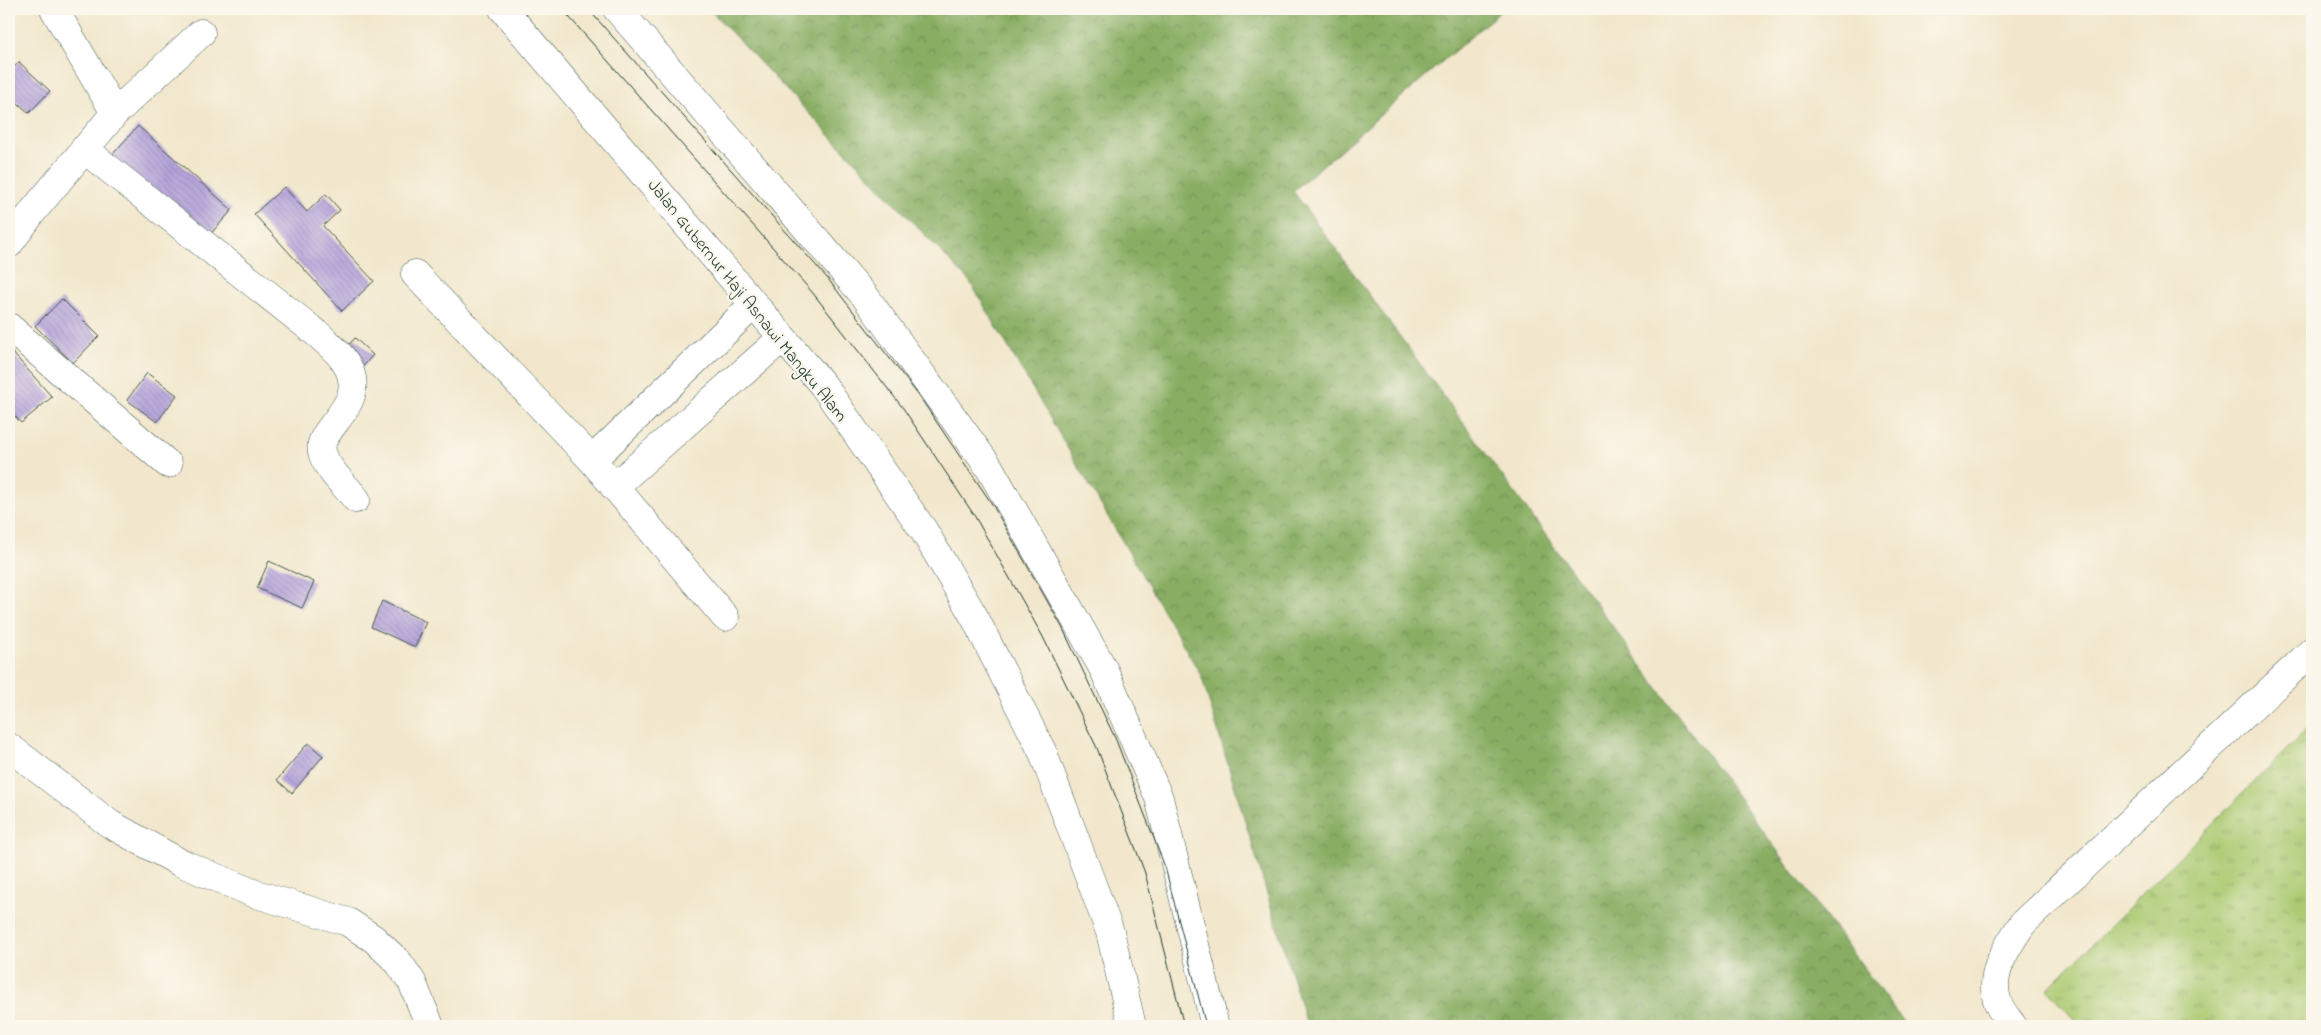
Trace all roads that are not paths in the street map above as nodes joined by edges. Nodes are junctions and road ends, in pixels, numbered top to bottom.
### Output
1 (54, 9) edge
2 (503, 9) edge
3 (617, 9) edge
4 (201, 33) dead end
5 (114, 113) junction
6 (84, 149) junction
7 (9, 244) edge
8 (414, 274) dead end
9 (753, 305) junction
10 (9, 327) edge
11 (782, 338) junction
12 (592, 460) junction
13 (168, 464) dead end
14 (614, 488) junction
15 (356, 499) dead end
16 (725, 617) dead end
17 (2312, 651) edge
18 (9, 747) edge
19 (430, 1026) edge
20 (1132, 1026) edge
21 (1215, 1026) edge
22 (2013, 1026) edge

1 - 5 main road
2 - 9 main road, Jalan Gubernur Haji Asnawi Mangku Alam
3 - 21 main road
4 - 5 main road
5 - 6 main road
6 - 7 main road
6 - 15 main road
8 - 12 main road
9 - 11 main road, Jalan Gubernur Haji Asnawi Mangku Alam
9 - 12 main road
10 - 13 main road
11 - 14 main road
11 - 20 main road, Jalan Gubernur Haji Asnawi Mangku Alam
12 - 14 main road
14 - 16 main road
17 - 22 main road
18 - 19 main road

